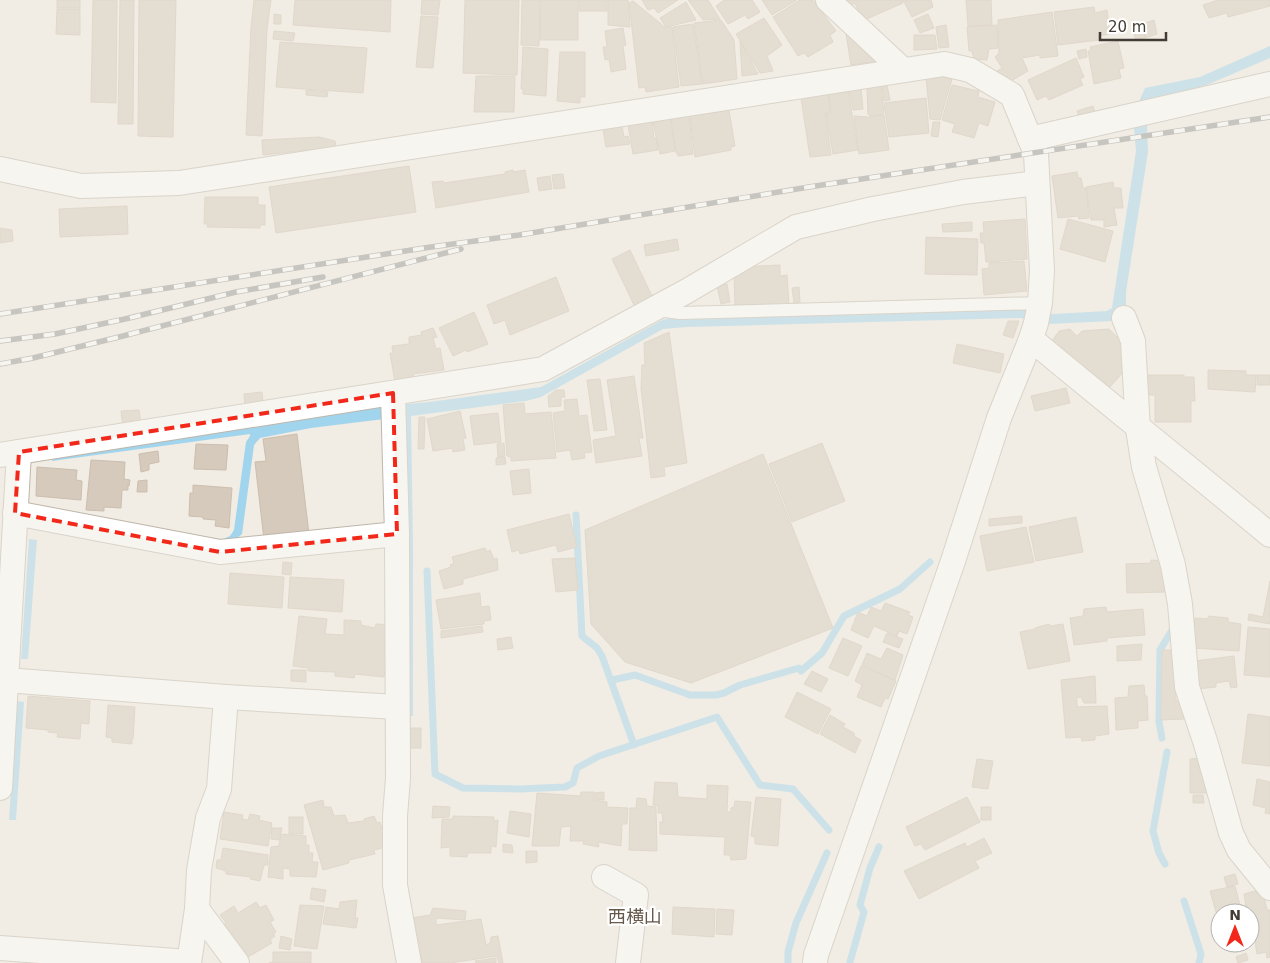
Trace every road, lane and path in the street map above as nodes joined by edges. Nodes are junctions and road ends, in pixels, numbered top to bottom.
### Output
1 (828, 0) edge
2 (903, 70) junction
3 (1270, 84) edge
4 (1030, 139) junction
5 (0, 169) edge
6 (1037, 183) junction
7 (1040, 302) junction
8 (652, 310) junction
9 (1124, 318) dead end
10 (1031, 340) junction
11 (393, 393) junction
12 (1138, 429) junction
13 (10, 454) edge
14 (16, 513) junction
15 (397, 534) junction
16 (1270, 535) edge
17 (6, 680) junction
18 (226, 697) junction
19 (397, 707) junction
20 (0, 788) edge
21 (604, 876) dead end
22 (1270, 888) edge
23 (197, 909) junction
24 (0, 948) edge
25 (812, 960) edge
26 (189, 963) edge
27 (236, 963) edge
28 (409, 963) edge
29 (628, 963) edge

1 - 2 street
2 - 4 street
2 - 5 street
3 - 4 street
4 - 6 street
6 - 7 street
6 - 8 street
7 - 8 lane
7 - 10 street
8 - 11 street
9 - 12 street
10 - 12 street
10 - 25 street
11 - 13 street
11 - 15 street
12 - 16 street
12 - 22 street
13 - 14 street
14 - 15 street
14 - 17 street
15 - 19 street
17 - 18 street
17 - 20 street
18 - 19 street
18 - 23 street
19 - 28 street
21 - 29 street
23 - 26 street
23 - 27 street
24 - 26 street

